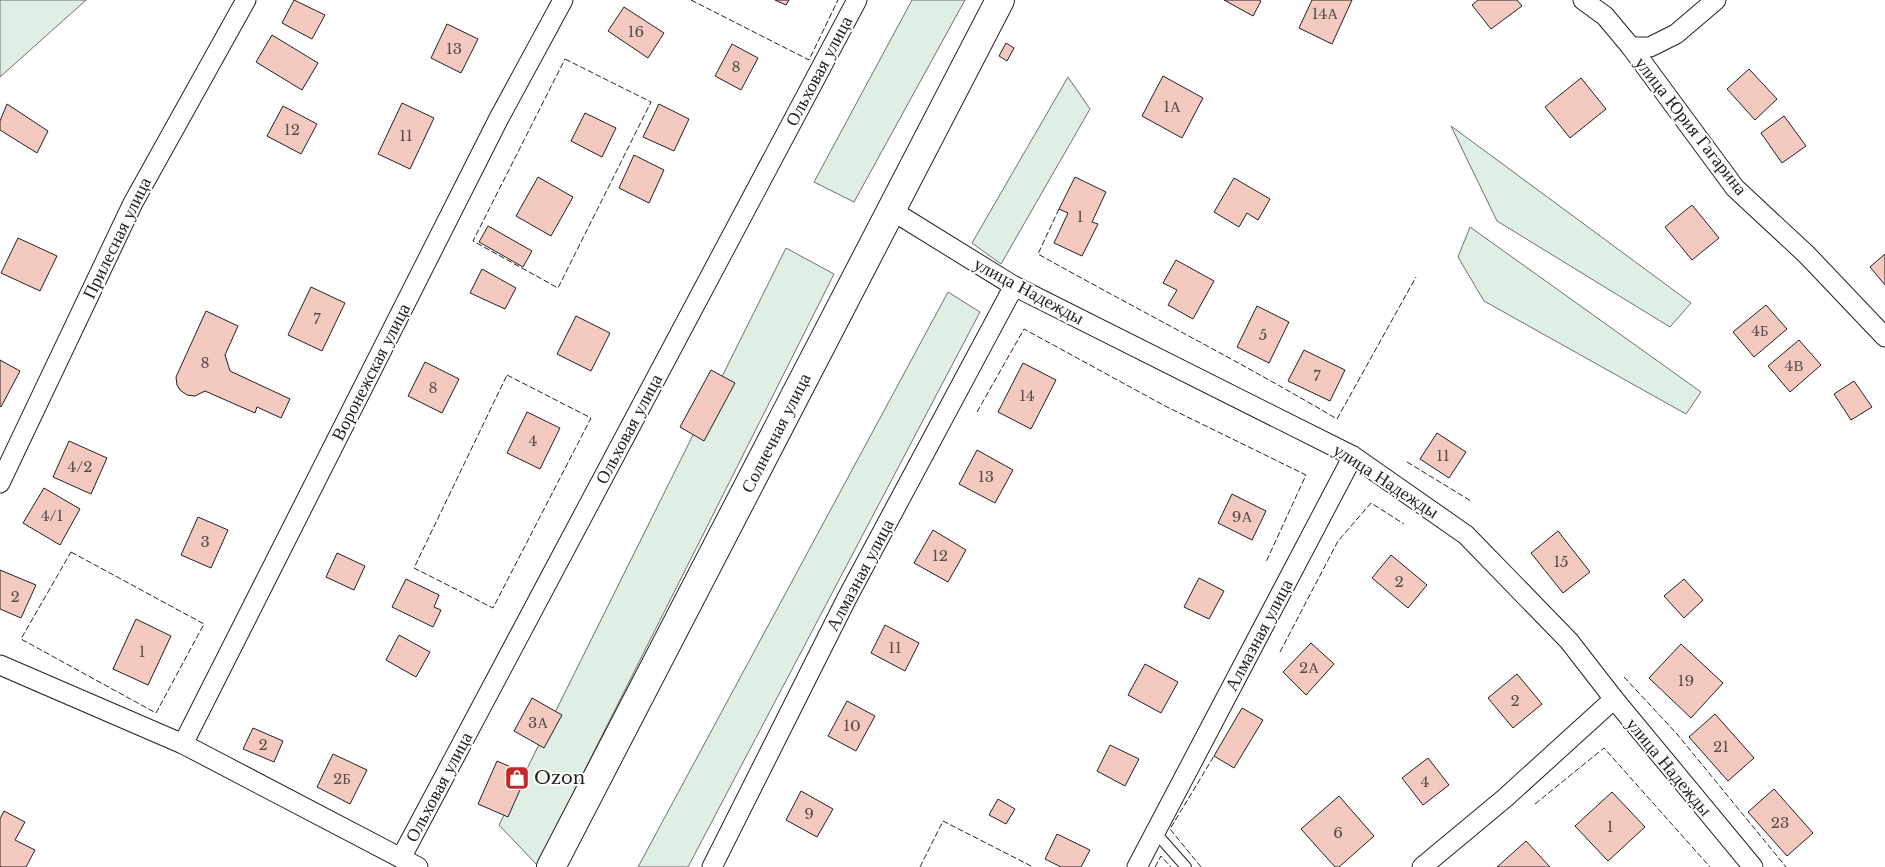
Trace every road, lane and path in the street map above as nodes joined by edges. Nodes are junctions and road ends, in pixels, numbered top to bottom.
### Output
1 (246, 0) edge
2 (563, 0) edge
3 (857, 0) edge
4 (1000, 0) edge
5 (1583, 0) edge
6 (1716, 0) edge
7 (1631, 47) junction
8 (891, 210) junction
9 (1014, 286) junction
10 (1885, 337) edge
11 (1354, 456) junction
12 (0, 483) edge
13 (0, 665) edge
14 (1614, 699) junction
15 (183, 744) junction
16 (1155, 832) junction
17 (410, 863) edge
18 (551, 867) edge
19 (712, 867) edge
20 (1137, 867) edge
21 (1186, 867) edge
22 (1422, 867) edge
23 (1753, 867) edge

1 - 12 street, Прилесная улица
2 - 15 street, Воронежская улица
3 - 17 street, Ольховая улица
4 - 8 street, Солнечная улица
5 - 7 street, улица Юрия Гагарина
6 - 7 street
7 - 10 street, улица Юрия Гагарина
8 - 9 street, улица Надежды
8 - 18 street, Солнечная улица
9 - 11 street, улица Надежды
9 - 19 street, Алмазная улица
11 - 14 street, улица Надежды
11 - 16 street, Алмазная улица
13 - 15 street
14 - 22 street
14 - 23 street, улица Надежды
15 - 17 street
16 - 20 street, Алмазная улица
16 - 21 lane

